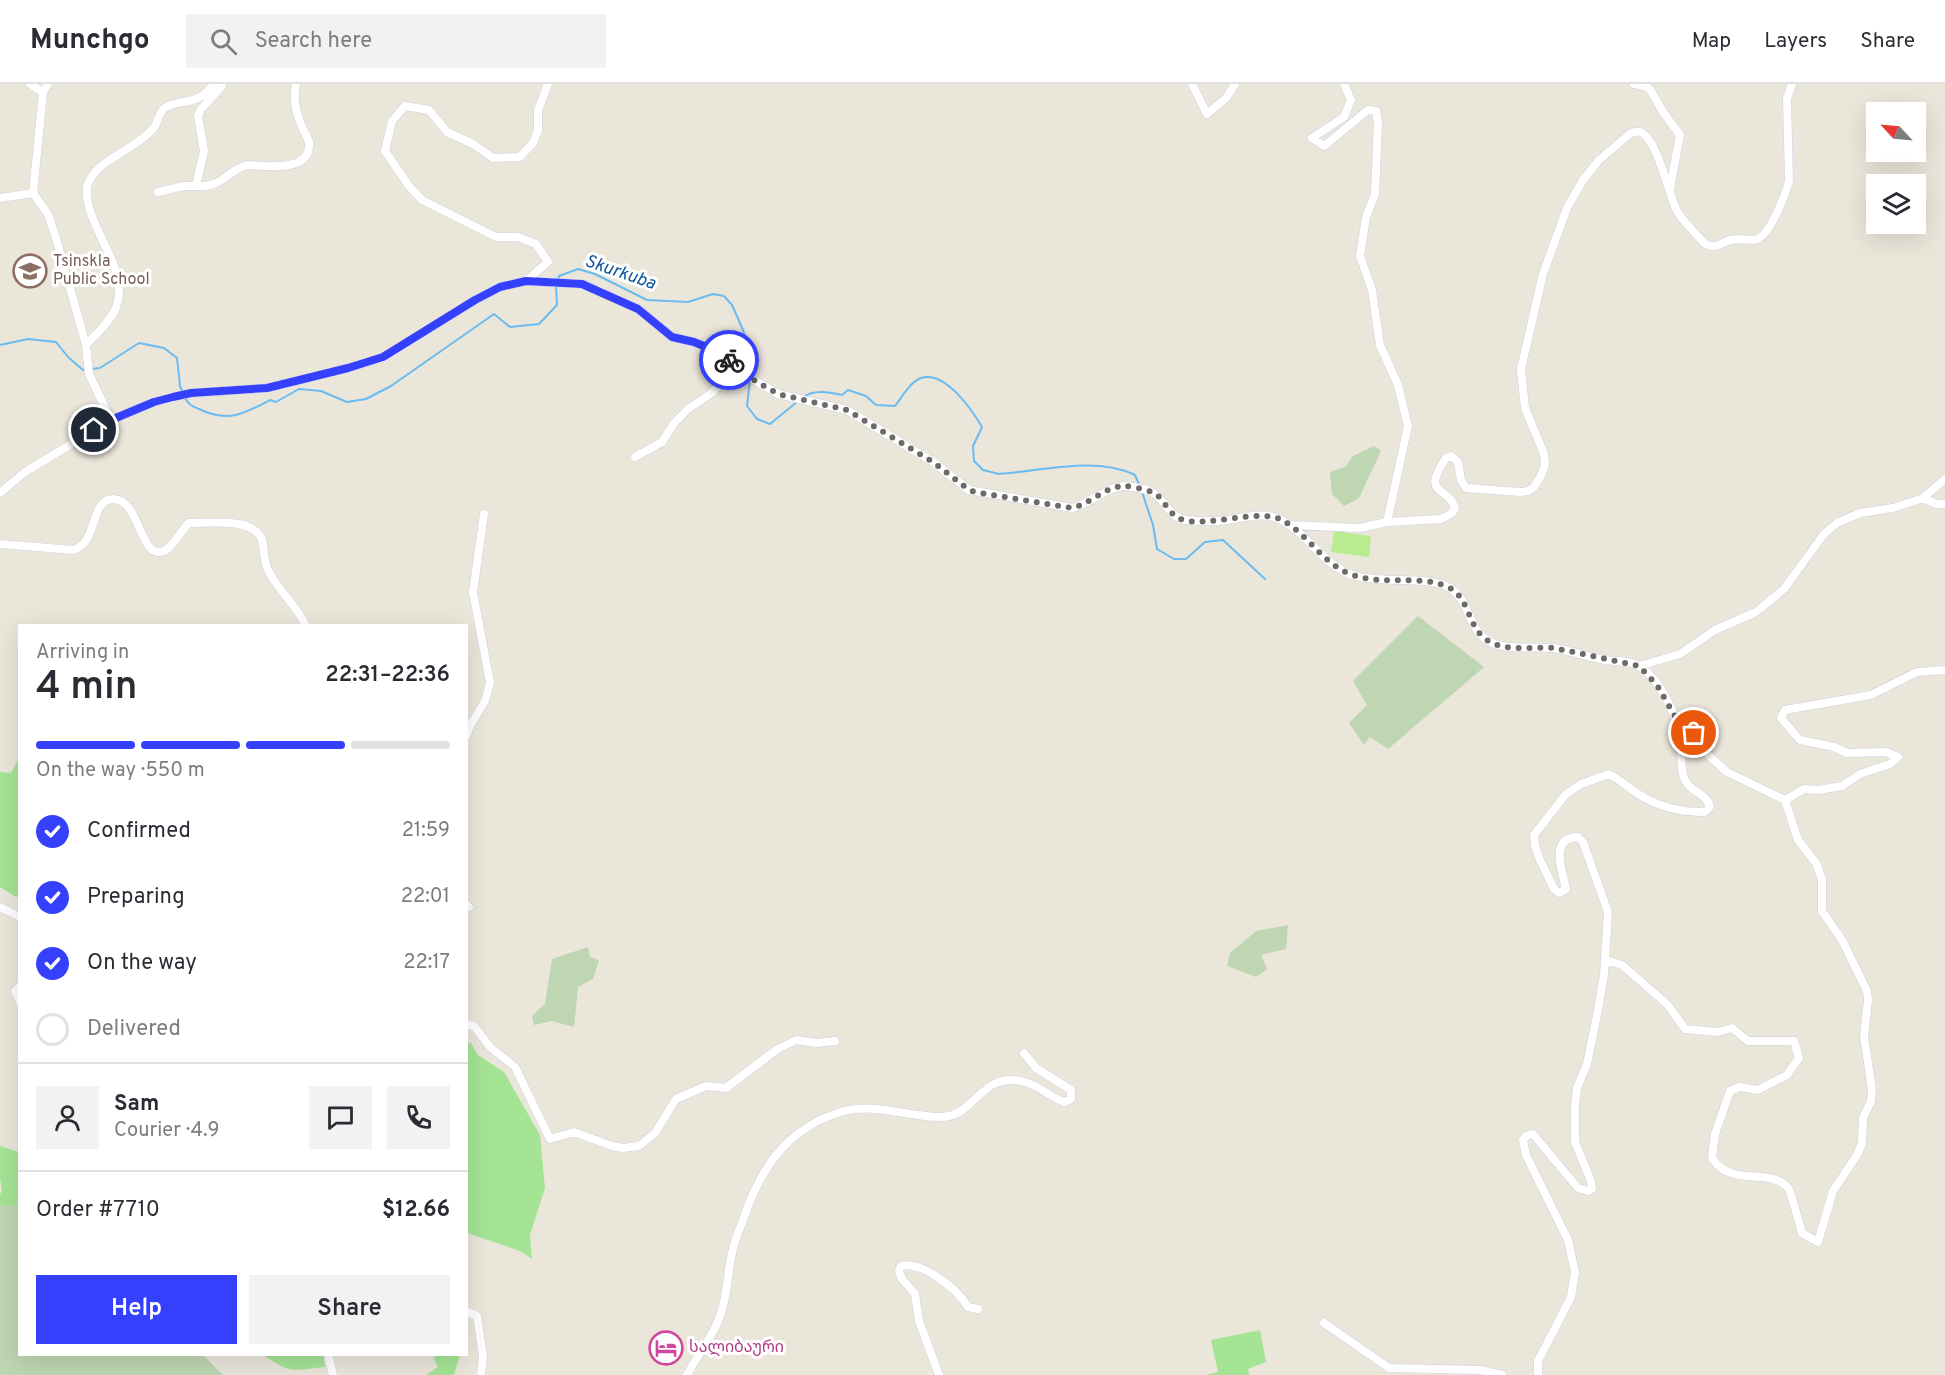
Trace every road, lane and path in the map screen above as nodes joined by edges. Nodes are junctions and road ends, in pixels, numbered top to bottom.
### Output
1 (30, 84) edge
2 (214, 84) edge
3 (221, 84) edge
4 (296, 84) edge
5 (548, 84) edge
6 (1192, 84) edge
7 (1234, 84) edge
8 (1344, 84) edge
9 (1634, 84) edge
10 (1792, 84) edge
11 (46, 88) edge
12 (196, 186) junction
13 (1670, 190) junction
14 (158, 192) dead end
15 (33, 193) junction
16 (0, 198) edge
17 (526, 281) junction
18 (86, 345) junction
19 (734, 365) junction
20 (111, 420) junction
21 (635, 457) dead end
22 (1945, 479) edge
23 (0, 494) edge
24 (1923, 498) junction
25 (1945, 504) edge
26 (484, 514) dead end
27 (1387, 522) junction
28 (1290, 525) junction
29 (0, 544) edge
30 (305, 624) edge
31 (1639, 666) junction
32 (1945, 670) edge
33 (1676, 718) junction
34 (468, 731) edge
35 (1785, 800) junction
36 (0, 907) edge
37 (18, 916) edge
38 (1605, 960) junction
39 (468, 1024) edge
40 (835, 1041) dead end
41 (1024, 1053) dead end
42 (978, 1309) dead end
43 (468, 1312) edge
44 (1324, 1323) dead end
45 (328, 1356) edge
46 (333, 1375) edge
47 (481, 1375) edge
48 (687, 1375) edge
49 (939, 1375) edge
50 (1502, 1375) edge
51 (1538, 1375) edge

1 - 11 street
2 - 18 street
3 - 12 street
4 - 12 street
5 - 17 street
6 - 7 street
8 - 27 street
9 - 13 street
10 - 13 street
11 - 15 street
12 - 14 street
13 - 27 street
15 - 16 street
15 - 18 street
17 - 19 street
17 - 20 street
18 - 20 street
19 - 21 street
19 - 28 street
20 - 23 street
22 - 24 street
24 - 25 street
24 - 31 street
26 - 34 street
27 - 28 street
28 - 31 street
29 - 30 street
31 - 33 street
32 - 35 street
33 - 35 street
33 - 38 street
35 - 38 street
36 - 37 street
38 - 51 street
39 - 40 street
41 - 48 street
42 - 49 street
43 - 47 street
44 - 50 street
45 - 46 street

